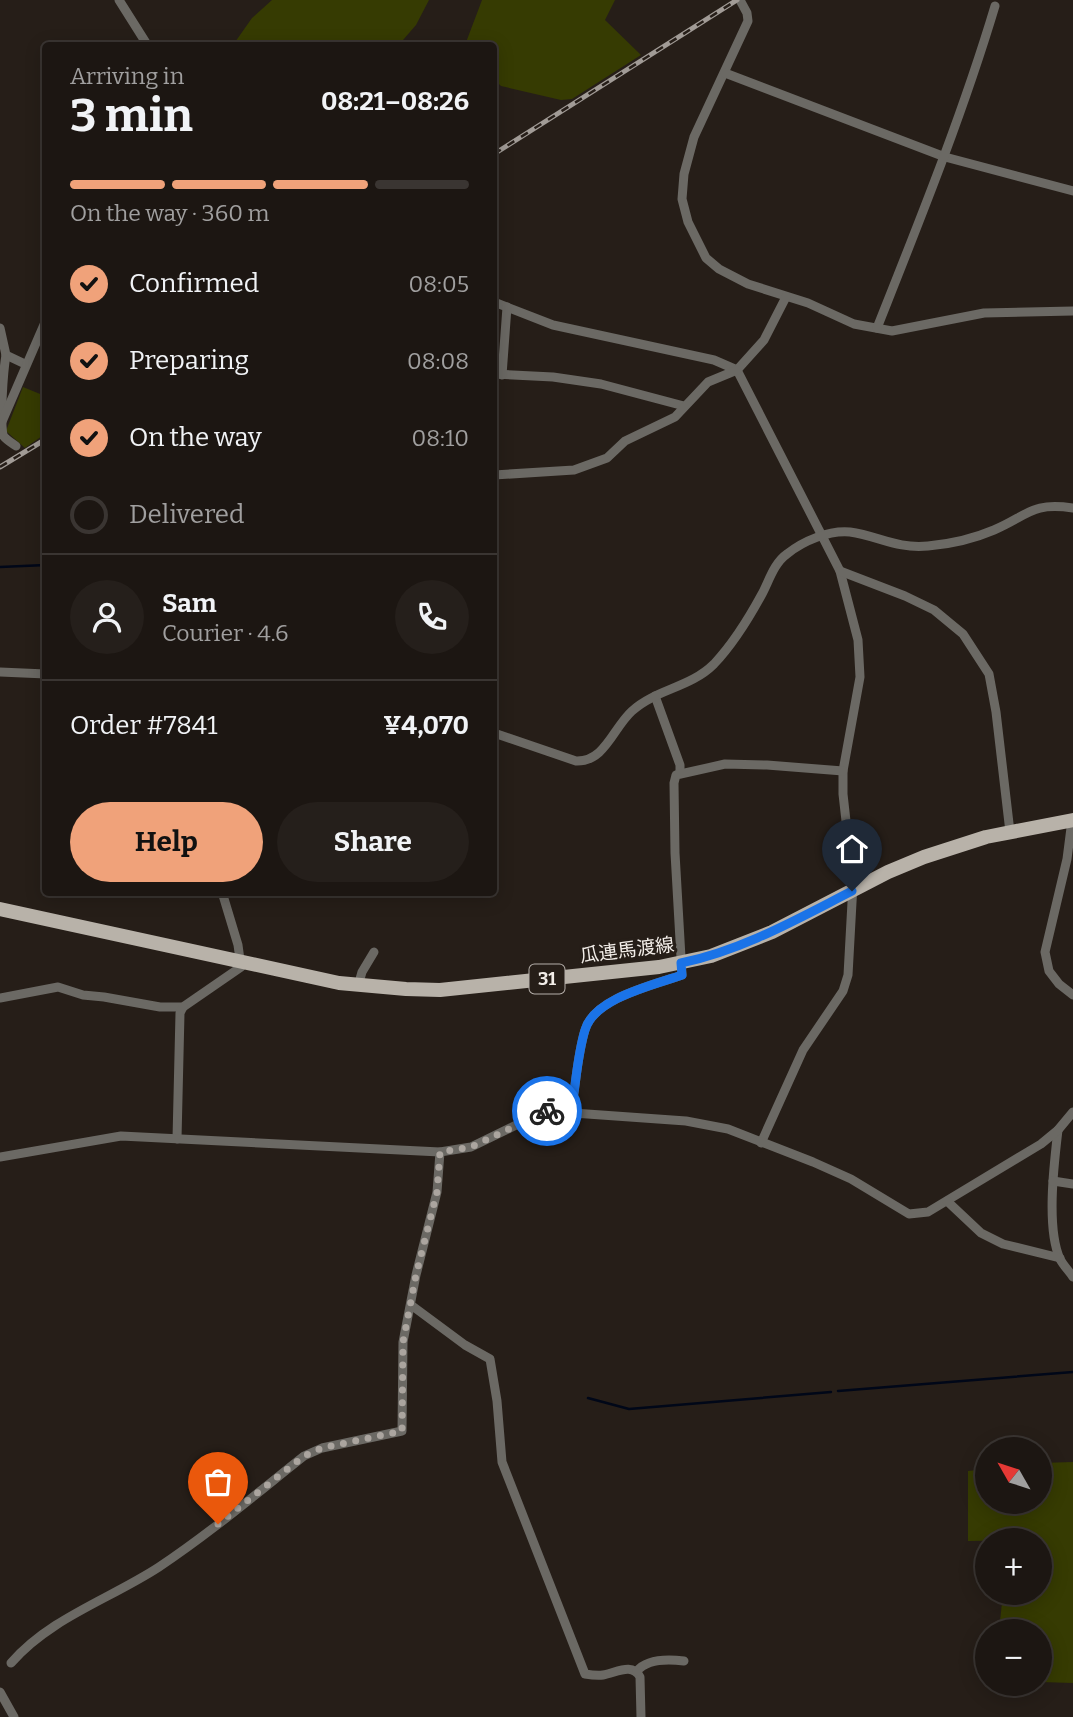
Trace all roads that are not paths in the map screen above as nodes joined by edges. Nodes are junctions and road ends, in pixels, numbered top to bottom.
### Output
1 (119, 0) edge
2 (740, 0) edge
3 (995, 6) dead end
4 (145, 42) edge
5 (725, 73) junction
6 (945, 157) junction
7 (1073, 191) edge
8 (786, 297) junction
9 (497, 303) edge
10 (507, 307) junction
11 (1073, 311) edge
12 (0, 328) edge
13 (877, 328) junction
14 (42, 334) edge
15 (6, 355) junction
16 (25, 364) junction
17 (737, 370) junction
18 (498, 375) edge
19 (684, 406) junction
20 (1, 424) edge
21 (16, 446) dead end
22 (497, 474) edge
23 (1073, 508) edge
24 (821, 535) junction
25 (840, 571) junction
26 (0, 672) edge
27 (42, 674) edge
28 (655, 696) junction
29 (497, 734) edge
30 (680, 772) junction
31 (843, 772) junction
32 (1072, 820) edge
33 (1010, 832) junction
34 (852, 891) junction
35 (223, 896) edge
36 (0, 909) edge
37 (374, 952) dead end
38 (239, 962) junction
39 (681, 963) junction
40 (358, 986) junction
41 (1073, 995) edge
42 (0, 998) edge
43 (183, 1007) junction
44 (571, 1112) junction
45 (1073, 1112) edge
46 (1058, 1130) junction
47 (177, 1139) junction
48 (761, 1143) junction
49 (440, 1152) junction
50 (0, 1157) edge
51 (1053, 1181) junction
52 (1073, 1184) edge
53 (947, 1201) junction
54 (1060, 1258) junction
55 (1073, 1277) edge
56 (411, 1305) junction
57 (684, 1661) dead end
58 (11, 1663) dead end
59 (637, 1671) junction
60 (0, 1692) edge
61 (14, 1717) edge
62 (641, 1717) edge

1 - 4 street
2 - 5 street
3 - 6 street
5 - 6 street
5 - 8 street
6 - 7 street
6 - 13 street
8 - 13 street
8 - 17 street
9 - 10 street
10 - 17 street
10 - 18 street
11 - 13 street
12 - 15 street
14 - 16 street
15 - 16 street
15 - 20 street
16 - 20 street
17 - 19 street
17 - 24 street
18 - 19 street
19 - 22 street
20 - 21 street
23 - 24 street
24 - 25 street
24 - 28 street
25 - 31 street
25 - 33 street
26 - 27 street
28 - 29 street
28 - 30 street
30 - 31 street
30 - 39 street
31 - 34 street
32 - 33 main road, 瓜連馬渡線 / 31
32 - 41 street
33 - 34 main road, 瓜連馬渡線 / 31
34 - 39 main road, 瓜連馬渡線 / 31
34 - 48 street
35 - 38 street
36 - 38 main road, 瓜連馬渡線 / 31
37 - 40 street
38 - 40 main road, 瓜連馬渡線 / 31
38 - 43 street
39 - 40 main road, 瓜連馬渡線 / 31
39 - 44 street
42 - 43 street
43 - 47 street
44 - 48 street
44 - 49 street
45 - 46 street
46 - 51 street
46 - 53 street
47 - 49 street
47 - 50 street
48 - 53 street
49 - 56 street
51 - 52 street
51 - 54 street
53 - 54 street
54 - 55 street
56 - 58 street
56 - 59 street
57 - 59 street
59 - 62 street
60 - 61 street

